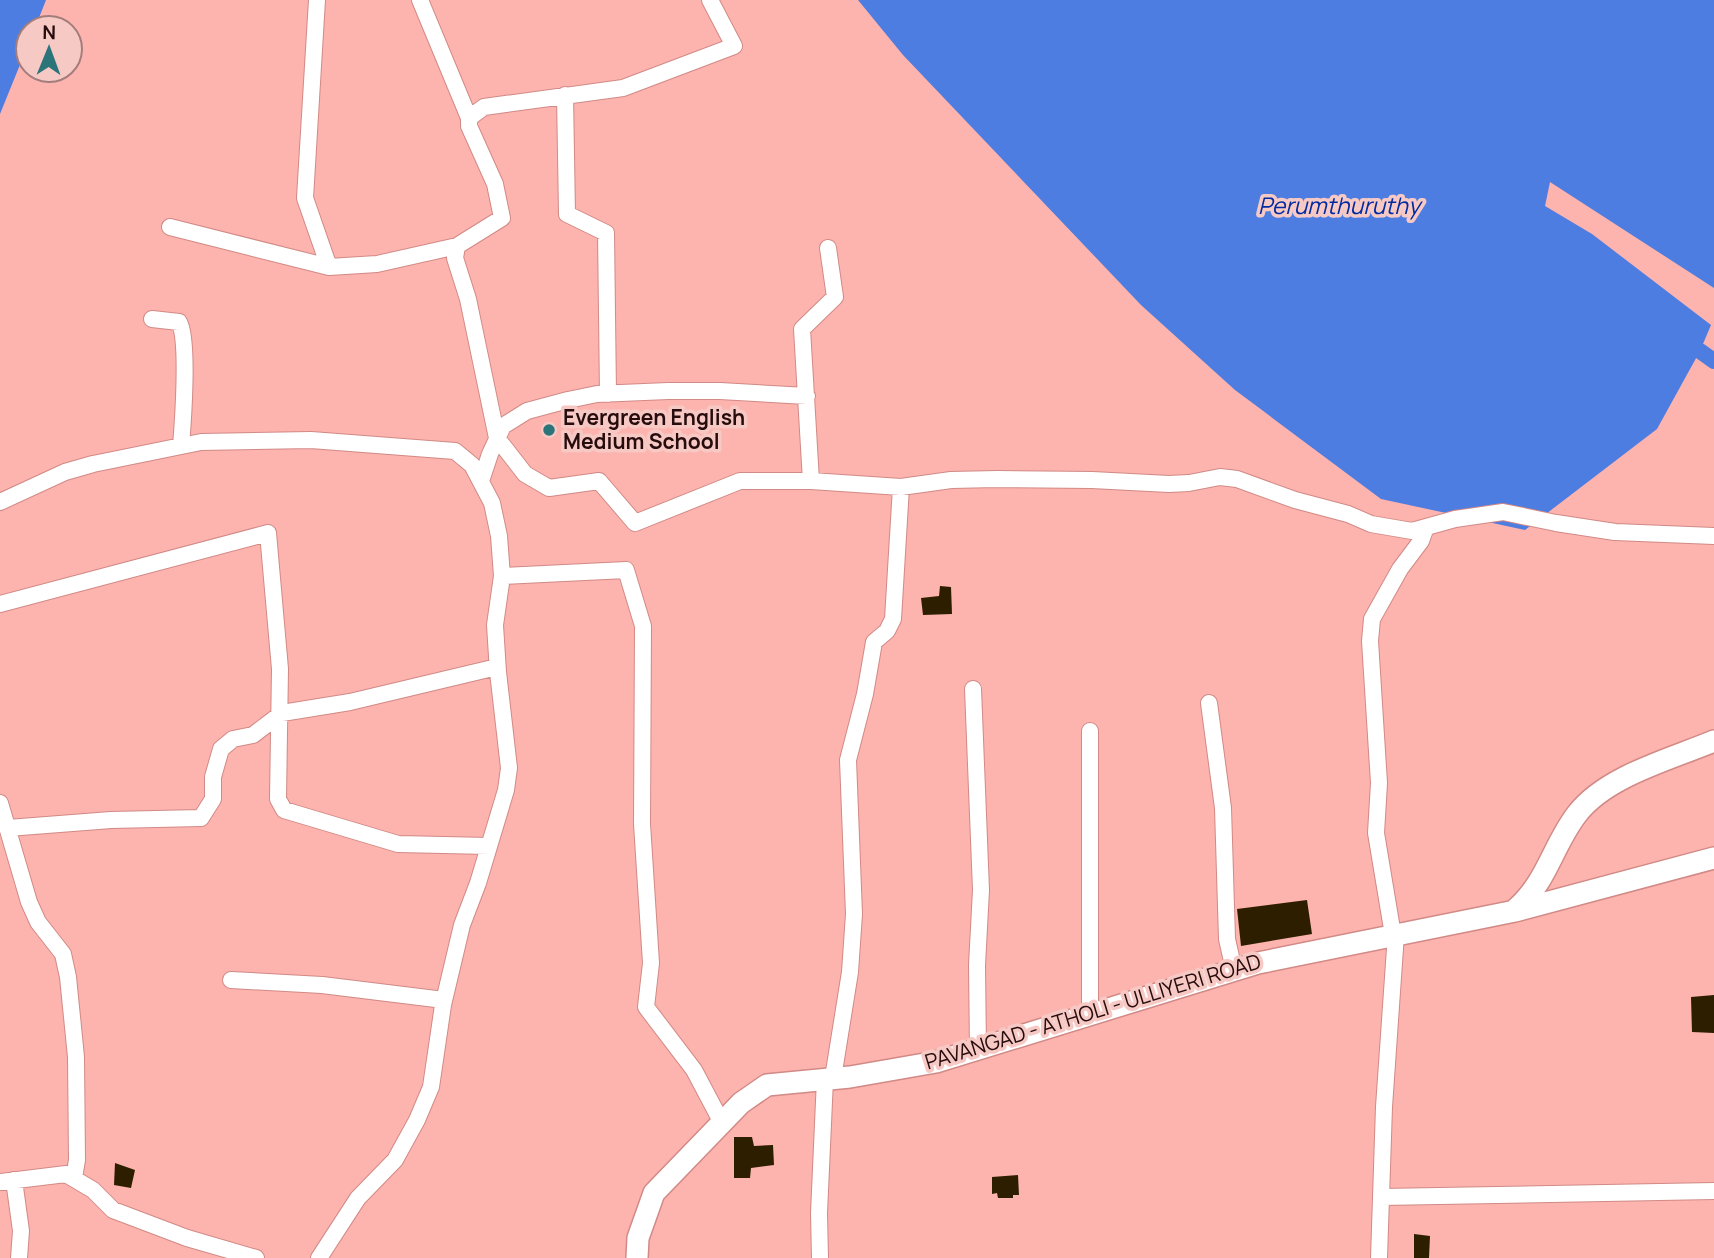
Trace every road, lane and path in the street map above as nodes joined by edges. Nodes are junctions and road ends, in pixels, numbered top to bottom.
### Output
1 (317, 0) edge
2 (710, 0) edge
3 (427, 2) edge
4 (565, 95) junction
5 (469, 118) junction
6 (170, 227) dead end
7 (457, 246) junction
8 (828, 248) dead end
9 (329, 267) junction
10 (152, 319) dead end
11 (608, 394) junction
12 (807, 396) junction
13 (497, 438) junction
14 (181, 446) junction
15 (481, 481) junction
16 (811, 481) junction
17 (901, 487) junction
18 (0, 502) edge
19 (1426, 527) junction
20 (1714, 536) edge
21 (502, 576) junction
22 (0, 604) edge
23 (497, 667) junction
24 (973, 690) dead end
25 (1209, 703) dead end
26 (279, 715) junction
27 (1090, 731) dead end
28 (1714, 741) edge
29 (0, 803) edge
30 (8, 828) junction
31 (489, 846) junction
32 (1714, 858) edge
33 (1515, 911) junction
34 (1394, 934) junction
35 (1234, 970) junction
36 (231, 980) dead end
37 (444, 1000) junction
38 (1090, 1014) junction
39 (978, 1049) junction
40 (829, 1079) junction
41 (722, 1123) junction
42 (74, 1178) junction
43 (7, 1181) edge
44 (1714, 1191) edge
45 (1381, 1197) junction
46 (223, 1253) edge
47 (19, 1258) edge
48 (256, 1258) edge
49 (319, 1258) edge
50 (637, 1258) edge
51 (820, 1258) edge
52 (1379, 1258) edge

1 - 9 street
2 - 4 street
3 - 5 street
4 - 5 street
4 - 11 street
5 - 7 street
6 - 9 street
7 - 9 street
7 - 13 street
8 - 12 street
10 - 14 street
11 - 12 street
11 - 13 street
12 - 16 street
13 - 15 street
13 - 16 street
14 - 15 street
14 - 18 street
15 - 21 street
16 - 17 street
17 - 19 street
17 - 40 street
19 - 20 street
19 - 34 street
21 - 23 street
21 - 41 street
22 - 26 street
23 - 26 street
23 - 31 street
24 - 39 street
25 - 35 street
26 - 30 street
26 - 31 street
27 - 38 street
28 - 33 main road
29 - 30 street
30 - 42 street
31 - 37 street
32 - 33 main road, PAVANGAD - ATHOLI - ULLIYERI ROAD
33 - 34 main road, PAVANGAD - ATHOLI - ULLIYERI ROAD
34 - 35 main road, PAVANGAD - ATHOLI - ULLIYERI ROAD
34 - 45 street
35 - 38 main road, PAVANGAD - ATHOLI - ULLIYERI ROAD
36 - 37 street
37 - 49 street
38 - 39 main road, PAVANGAD - ATHOLI - ULLIYERI ROAD
39 - 40 main road, PAVANGAD - ATHOLI - ULLIYERI ROAD
40 - 41 main road, PAVANGAD - ATHOLI - ULLIYERI ROAD
40 - 51 street
41 - 50 main road, PAVANGAD - ATHOLI - ULLIYERI ROAD
42 - 43 street
42 - 46 street
43 - 47 street
44 - 45 street
45 - 52 street
46 - 48 street

